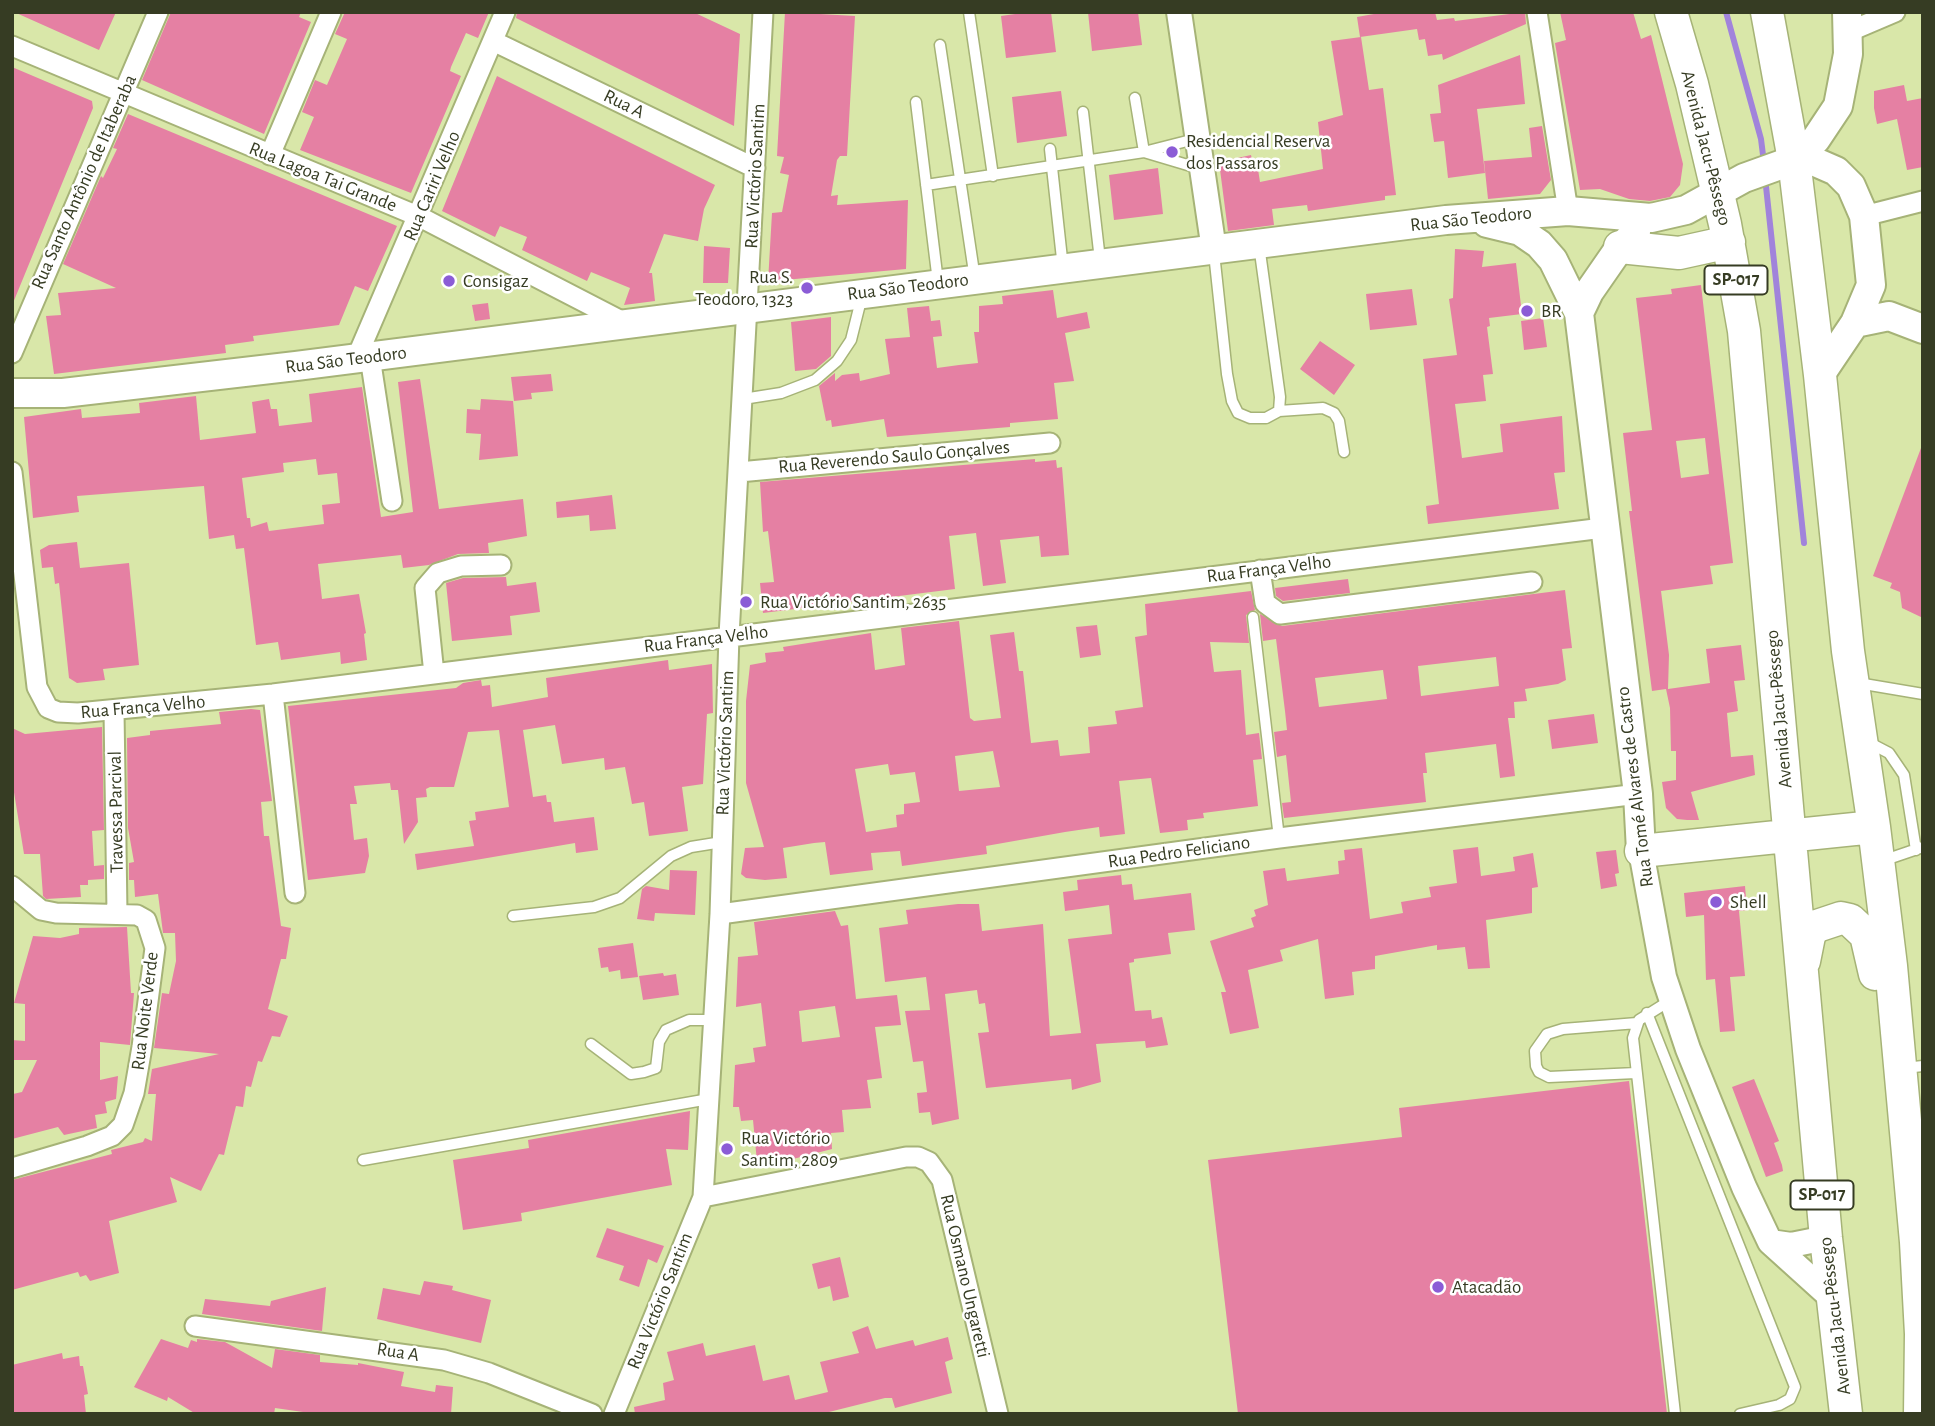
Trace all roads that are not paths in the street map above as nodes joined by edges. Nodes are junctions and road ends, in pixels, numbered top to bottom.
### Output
1 (158, 12) edge
2 (331, 12) edge
3 (505, 12) edge
4 (763, 12) edge
5 (969, 12) edge
6 (1179, 12) edge
7 (1536, 12) edge
8 (1671, 12) edge
9 (1767, 12) edge
10 (1895, 12) edge
11 (1847, 22) edge
12 (493, 41) junction
13 (12, 46) edge
14 (940, 46) dead end
15 (123, 95) junction
16 (1135, 98) dead end
17 (916, 102) dead end
18 (1083, 112) dead end
19 (1198, 138) junction
20 (1050, 149) dead end
21 (1144, 152) junction
22 (270, 155) junction
23 (1088, 161) junction
24 (1786, 162) junction
25 (755, 168) junction
26 (1052, 168) junction
27 (1202, 170) junction
28 (993, 176) junction
29 (961, 179) junction
30 (926, 185) junction
31 (1731, 186) junction
32 (1923, 201) edge
33 (1568, 211) junction
34 (1864, 216) junction
35 (420, 217) junction
36 (1651, 218) junction
37 (1446, 220) junction
38 (1729, 242) junction
39 (1259, 244) junction
40 (1620, 247) junction
41 (1214, 250) junction
42 (1100, 264) junction
43 (1063, 268) junction
44 (975, 279) junction
45 (939, 283) junction
46 (1871, 285) junction
47 (863, 292) junction
48 (748, 308) junction
49 (1580, 313) junction
50 (1889, 316) junction
51 (1855, 323) junction
52 (627, 324) junction
53 (1923, 329) edge
54 (12, 353) edge
55 (363, 358) junction
56 (1821, 375) junction
57 (12, 393) edge
58 (743, 399) junction
59 (1279, 411) junction
60 (1050, 443) dead end
61 (1344, 452) dead end
62 (12, 472) edge
63 (739, 472) junction
64 (391, 501) dead end
65 (1603, 528) junction
66 (501, 565) dead end
67 (1260, 570) junction
68 (1532, 582) dead end
69 (1254, 617) dead end
70 (12, 624) edge
71 (31, 633) junction
72 (729, 636) junction
73 (434, 674) junction
74 (1852, 683) junction
75 (273, 694) junction
76 (1923, 694) edge
77 (114, 711) junction
78 (1861, 738) junction
79 (1638, 794) junction
80 (1874, 827) junction
81 (1790, 837) junction
82 (1279, 838) junction
83 (722, 842) junction
84 (1919, 849) edge
85 (1641, 850) junction
86 (1878, 862) junction
87 (12, 886) edge
88 (295, 893) dead end
89 (117, 913) junction
90 (720, 914) junction
91 (513, 916) dead end
92 (1803, 976) junction
93 (1671, 1000) junction
94 (1647, 1013) junction
95 (714, 1020) junction
96 (1637, 1023) junction
97 (591, 1044) dead end
98 (1911, 1067) edge
99 (1636, 1073) junction
100 (709, 1099) junction
101 (363, 1160) dead end
102 (12, 1167) edge
103 (703, 1197) junction
104 (1826, 1238) junction
105 (1770, 1242) junction
106 (1916, 1242) junction
107 (1832, 1298) junction
108 (195, 1326) dead end
109 (592, 1414) edge
110 (614, 1414) edge
111 (998, 1414) edge
112 (1675, 1414) edge
113 (1740, 1414) edge
114 (1846, 1414) edge
115 (1920, 1414) edge

1 - 15 street, Rua Santo Antônio de Itaberaba
2 - 22 street
3 - 12 street, Rua Cariri Velho
4 - 25 street, Rua Victório Santim
5 - 28 lane
6 - 19 street
7 - 33 street
8 - 31 highway, Avenida Jacu-Pêssego / SP-017
9 - 24 highway
10 - 11 street
11 - 24 main road
12 - 25 street, Rua A
12 - 35 street, Rua Cariri Velho
13 - 15 street, Rua Lagoa Tai Grande
14 - 29 lane
15 - 22 street, Rua Lagoa Tai Grande
15 - 54 street, Rua Santo Antônio de Itaberaba
16 - 21 lane
17 - 30 lane
18 - 23 lane
19 - 21 lane
19 - 27 street
20 - 26 lane
21 - 23 lane
21 - 27 lane
22 - 35 street, Rua Lagoa Tai Grande
23 - 26 lane
23 - 42 lane
24 - 31 main road, Rua São Teodoro
24 - 34 main road
24 - 56 highway
25 - 48 street, Rua Victório Santim
26 - 28 lane
26 - 43 lane
27 - 41 street
28 - 29 lane
29 - 30 lane
29 - 44 lane
30 - 45 lane
31 - 36 main road, Rua São Teodoro
31 - 38 highway, Avenida Jacu-Pêssego / SP-017
32 - 34 street
33 - 36 main road, Rua São Teodoro
33 - 37 main road, Rua São Teodoro
34 - 46 main road
35 - 52 street, Rua Lagoa Tai Grande
35 - 55 street, Rua Cariri Velho
36 - 40 main road
37 - 39 main road, Rua São Teodoro
37 - 49 main road, Rua Tomé Alvares de Castro
38 - 40 highway
38 - 81 highway, Avenida Jacu-Pêssego / SP-017
39 - 41 main road, Rua São Teodoro
39 - 59 lane
40 - 49 main road
41 - 42 main road, Rua São Teodoro
41 - 59 lane
42 - 43 main road, Rua São Teodoro
43 - 44 main road, Rua São Teodoro
44 - 45 main road, Rua São Teodoro
45 - 47 main road, Rua São Teodoro
46 - 50 main road
46 - 51 main road
47 - 48 main road, Rua São Teodoro
47 - 58 lane
48 - 52 main road, Rua São Teodoro
48 - 58 street, Rua Victório Santim
49 - 65 main road, Rua Tomé Alvares de Castro
50 - 51 main road
50 - 53 main road
51 - 56 main road
52 - 55 main road, Rua São Teodoro
55 - 57 main road, Rua São Teodoro
55 - 64 street
56 - 74 highway
58 - 63 street, Rua Victório Santim
59 - 61 lane
60 - 63 street, Rua Reverendo Saulo Gonçalves
62 - 71 street, Rua França Velho
63 - 72 street, Rua Victório Santim
65 - 67 street, Rua França Velho
65 - 79 main road, Rua Tomé Alvares de Castro
66 - 73 street
67 - 68 street
67 - 72 street, Rua França Velho
69 - 82 lane
70 - 71 street
71 - 77 street, Rua França Velho
72 - 73 street, Rua França Velho
72 - 83 street, Rua Victório Santim
73 - 75 street, Rua França Velho
74 - 76 lane
74 - 78 highway
75 - 77 street, Rua França Velho
75 - 88 street
77 - 89 street, Travessa Parcival
78 - 80 highway
78 - 84 lane
79 - 82 street, Rua Pedro Feliciano
79 - 85 main road, Rua Tomé Alvares de Castro
80 - 81 highway
80 - 86 highway
81 - 85 highway
81 - 92 highway, Avenida Jacu-Pêssego / SP-017
82 - 90 street, Rua Pedro Feliciano
83 - 90 street, Rua Victório Santim
83 - 91 lane
84 - 86 lane
85 - 93 street, Rua Tomé Alvares de Castro
86 - 98 highway
87 - 89 street, Rua Noite Verde
89 - 102 street, Rua Noite Verde
90 - 95 street, Rua Victório Santim
92 - 104 highway, Avenida Jacu-Pêssego / SP-017
92 - 106 highway
93 - 94 lane
93 - 105 street, Rua Tomé Alvares de Castro
94 - 96 lane
94 - 113 lane
95 - 97 lane
95 - 100 street, Rua Victório Santim
96 - 99 lane
96 - 99 lane
98 - 106 highway
99 - 112 lane
100 - 101 lane
100 - 103 street, Rua Victório Santim
103 - 110 street, Rua Victório Santim
103 - 111 street, Rua Osmano Ungaretti
104 - 105 street
104 - 107 highway, Avenida Jacu-Pêssego / SP-017
105 - 107 street, Rua Tomé Alvares de Castro
106 - 115 highway
107 - 114 highway, Avenida Jacu-Pêssego / SP-017
108 - 109 street, Rua A

